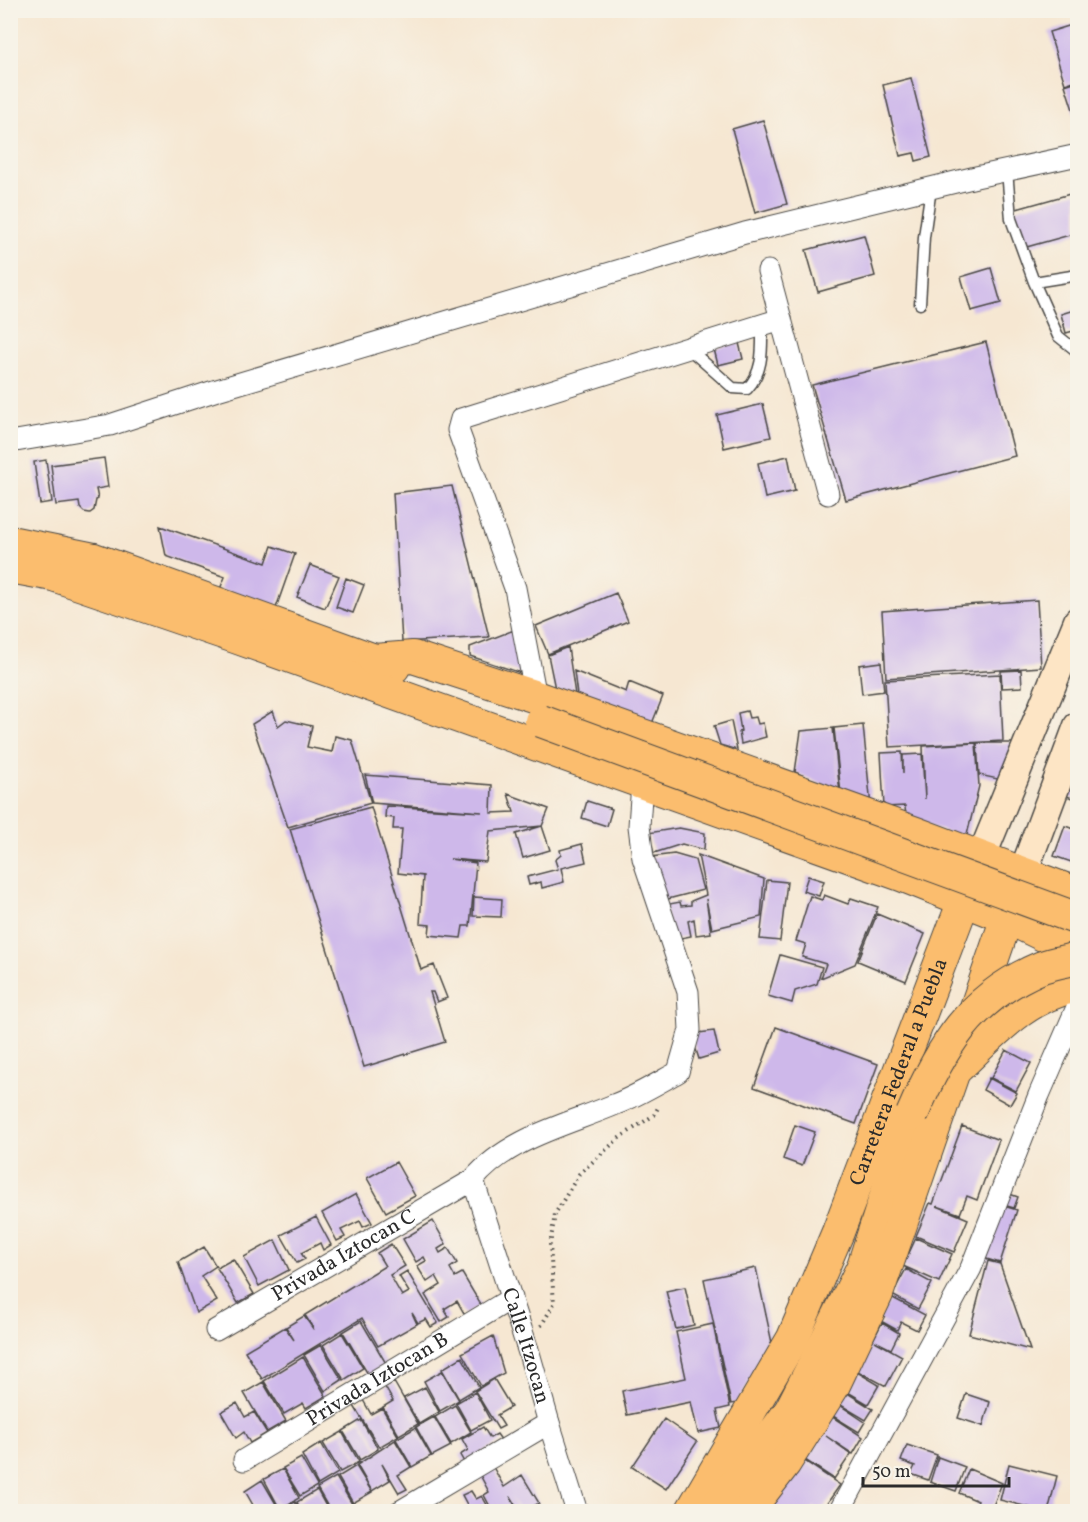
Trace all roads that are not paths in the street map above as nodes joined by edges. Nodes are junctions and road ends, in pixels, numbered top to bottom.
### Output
1 (1077, 154) edge
2 (1007, 170) junction
3 (931, 188) junction
4 (768, 271) dead end
5 (1077, 275) edge
6 (1034, 282) junction
7 (920, 304) dead end
8 (772, 322) junction
9 (688, 348) junction
10 (1077, 352) edge
11 (10, 442) edge
12 (828, 494) dead end
13 (10, 542) edge
14 (10, 567) edge
15 (1077, 621) edge
16 (239, 624) junction
17 (538, 709) junction
18 (1077, 726) edge
19 (642, 783) junction
20 (916, 833) junction
21 (981, 858) junction
22 (1023, 873) junction
23 (901, 875) junction
24 (1077, 894) edge
25 (964, 901) junction
26 (1006, 917) junction
27 (1077, 919) edge
28 (1077, 952) edge
29 (1077, 958) edge
30 (1077, 986) edge
31 (1077, 1005) edge
32 (917, 1021) junction
33 (964, 1041) junction
34 (903, 1057) junction
35 (954, 1070) junction
36 (473, 1180) junction
37 (512, 1298) junction
38 (216, 1330) dead end
39 (549, 1423) junction
40 (244, 1460) dead end
41 (399, 1512) edge
42 (577, 1512) edge
43 (691, 1512) edge
44 (712, 1512) edge
45 (747, 1512) edge
46 (839, 1512) edge

1 - 2 street
2 - 3 street
2 - 6 lane
3 - 7 lane
3 - 11 street
4 - 8 street
5 - 6 lane
6 - 10 lane
8 - 9 street
8 - 9 lane
8 - 12 street
9 - 17 street
13 - 16 main road
14 - 16 main road
15 - 21 main road, Carretera Federal a Puebla
16 - 17 main road
16 - 19 main road
17 - 20 main road
17 - 27 main road, bridge
18 - 22 main road
19 - 23 main road
19 - 36 street, Privada Iztocan C
20 - 21 main road
20 - 23 main road
21 - 22 main road
21 - 25 main road, Carretera Federal a Puebla
22 - 24 main road
22 - 26 main road
23 - 25 main road
25 - 26 main road
25 - 32 main road, Carretera Federal a Puebla
26 - 28 main road
26 - 33 main road
29 - 44 main road, bridge
30 - 35 main road
31 - 46 street
32 - 33 main road
32 - 34 main road, Carretera Federal a Puebla
33 - 35 main road
34 - 35 main road
34 - 43 main road, Carretera Federal a Puebla
35 - 45 main road
36 - 37 street, Calle Itzocan
36 - 38 street, Privada Iztocan C
37 - 39 street, Calle Itzocan
37 - 40 street, Privada Iztocan B
39 - 41 street
39 - 42 street, Calle Itzocan

